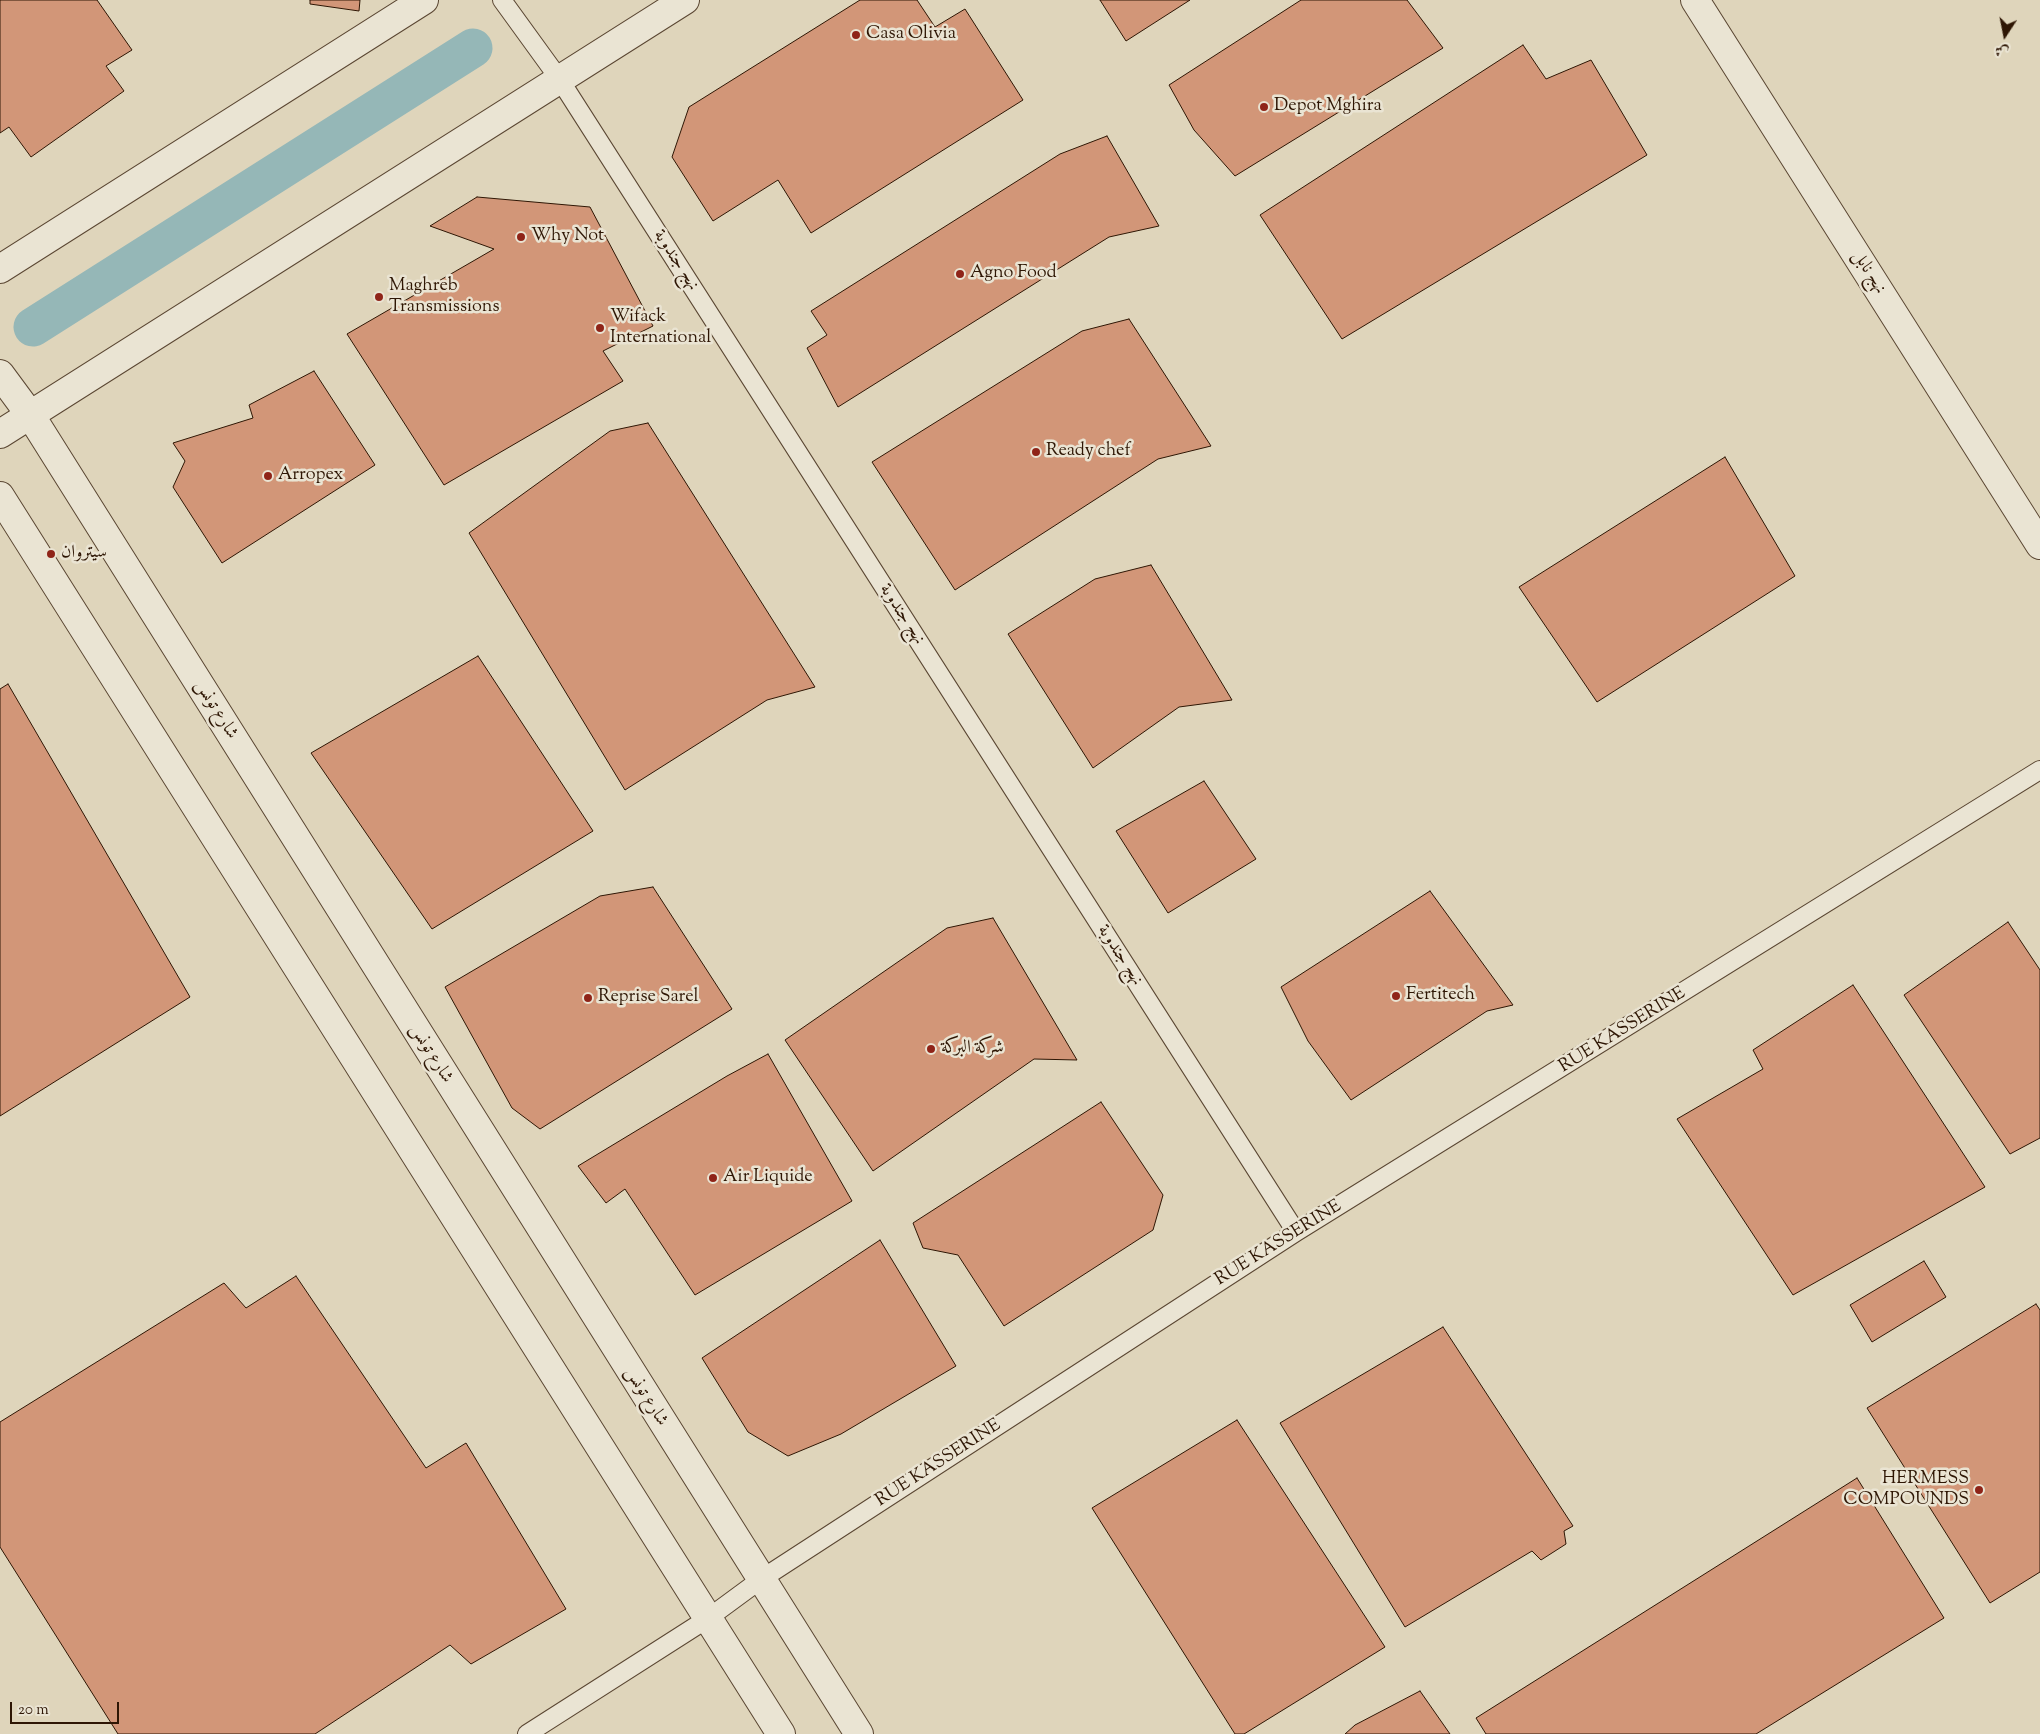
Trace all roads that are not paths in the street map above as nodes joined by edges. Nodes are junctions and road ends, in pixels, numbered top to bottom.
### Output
1 (424, 0) edge
2 (502, 0) edge
3 (685, 0) edge
4 (1695, 0) edge
5 (560, 80) junction
6 (0, 269) edge
7 (0, 374) edge
8 (31, 416) junction
9 (0, 434) edge
10 (0, 496) edge
11 (2040, 545) edge
12 (2040, 770) edge
13 (1296, 1232) junction
14 (760, 1580) junction
15 (707, 1619) junction
16 (528, 1734) edge
17 (781, 1734) edge
18 (859, 1734) edge

1 - 6 street
2 - 5 lane, نهج جندوبة
3 - 5 street
4 - 11 street, نهج نابل
5 - 8 street
5 - 13 lane, نهج جندوبة
7 - 8 street, شارع تونس
8 - 9 street
8 - 14 street, شارع تونس
10 - 15 street
12 - 13 lane, RUE KASSERINE
13 - 14 lane, RUE KASSERINE
14 - 15 lane, RUE KASSERINE
14 - 18 street, شارع تونس
15 - 16 lane, RUE KASSERINE
15 - 17 street

